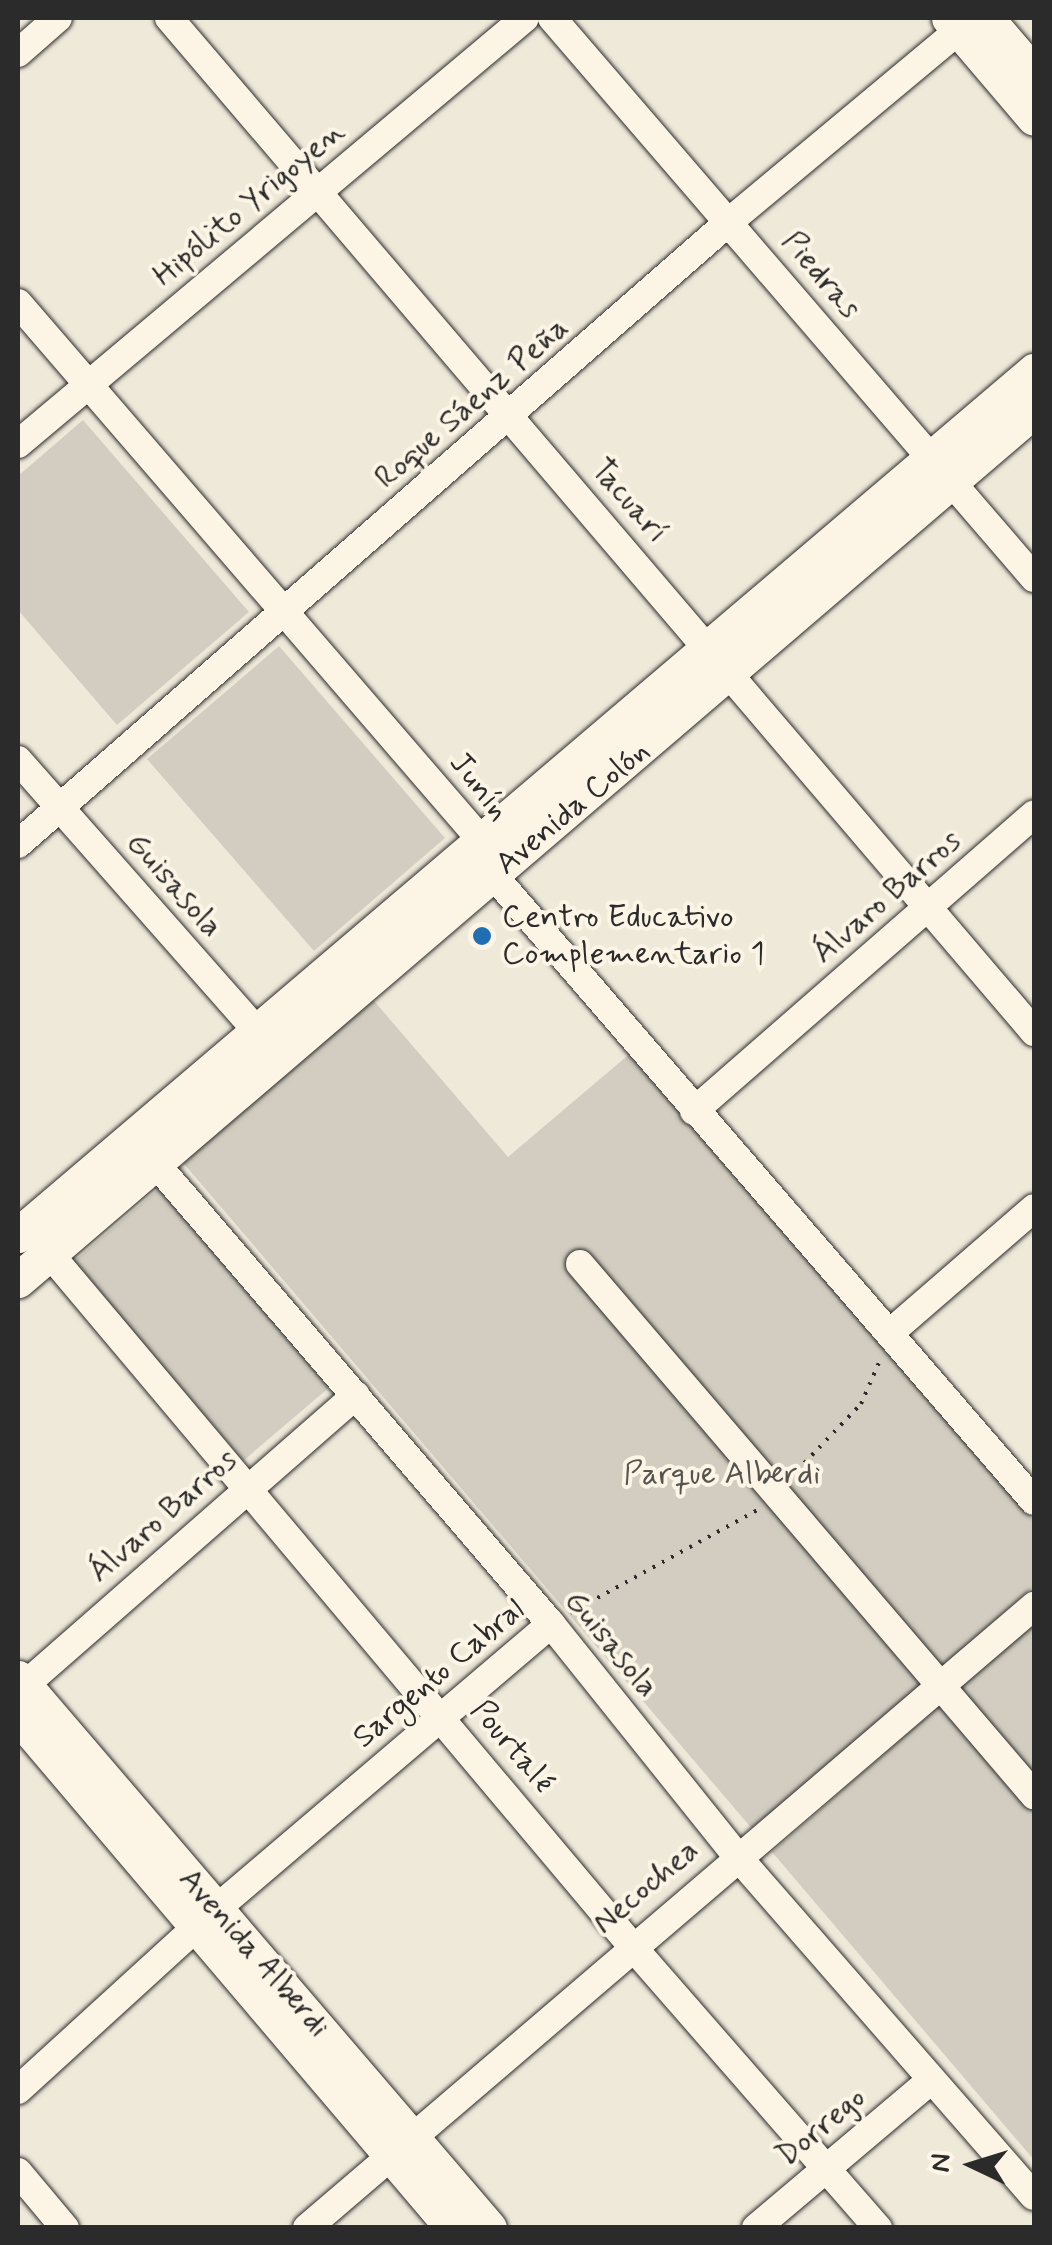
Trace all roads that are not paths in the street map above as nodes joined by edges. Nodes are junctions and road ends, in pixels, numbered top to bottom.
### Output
1 (58, 18) edge
2 (169, 18) edge
3 (525, 18) edge
4 (552, 18) edge
5 (967, 21) edge
6 (18, 53) edge
7 (1034, 74) edge
8 (1034, 118) edge
9 (317, 192) junction
10 (730, 221) junction
11 (18, 303) edge
12 (1034, 371) edge
13 (88, 384) junction
14 (1034, 410) edge
15 (510, 417) junction
16 (18, 444) edge
17 (941, 472) junction
18 (1034, 578) edge
19 (286, 612) junction
20 (721, 661) junction
21 (18, 760) edge
22 (60, 808) junction
23 (1034, 814) edge
24 (480, 840) junction
25 (18, 844) edge
26 (494, 875) junction
27 (930, 907) junction
28 (1034, 1032) edge
29 (268, 1044) junction
30 (694, 1111) junction
31 (143, 1149) junction
32 (1034, 1208) edge
33 (28, 1233) edge
34 (580, 1264) dead end
35 (18, 1280) edge
36 (891, 1332) junction
37 (356, 1395) junction
38 (248, 1488) junction
39 (1034, 1500) edge
40 (1034, 1606) edge
41 (551, 1624) junction
42 (941, 1686) junction
43 (19, 1692) edge
44 (441, 1716) junction
45 (1034, 1795) edge
46 (737, 1856) junction
47 (207, 1919) junction
48 (631, 1945) junction
49 (931, 2080) junction
50 (18, 2090) edge
51 (401, 2145) junction
52 (826, 2167) junction
53 (18, 2172) edge
54 (1034, 2196) edge
55 (66, 2228) edge
56 (307, 2228) edge
57 (453, 2228) edge
58 (490, 2228) edge
59 (756, 2228) edge
60 (878, 2228) edge

1 - 6 street
2 - 9 street, Tacuarí
3 - 9 street, Hipólito Yrigoyen
4 - 10 street, Piedras
5 - 7 main road
5 - 8 main road
5 - 10 street, Roque Sáenz Peña
9 - 13 street, Hipólito Yrigoyen
9 - 15 street, Tacuarí
10 - 15 street, Roque Sáenz Peña
10 - 17 street, Piedras
11 - 13 street, Junín
12 - 17 main road, Avenida Colón
13 - 16 street, Hipólito Yrigoyen
13 - 19 street, Junín
14 - 17 main road, Avenida Colón
15 - 19 street, Roque Sáenz Peña
15 - 20 street, Tacuarí
17 - 18 street, Piedras
17 - 20 main road, Avenida Colón
19 - 22 street, Roque Sáenz Peña
19 - 24 street, Junín
20 - 24 main road, Avenida Colón
20 - 26 main road, Avenida Colón
20 - 27 street, Tacuarí
21 - 22 street, Guisasola
22 - 25 street, Roque Sáenz Peña
22 - 29 street, Guisasola
23 - 27 street, Álvaro Barros
24 - 26 street, Junín
24 - 29 main road, Avenida Colón
26 - 29 main road, Avenida Colón
26 - 30 street, Junín
27 - 28 street, Tacuarí
27 - 30 street, Álvaro Barros
29 - 31 main road, Avenida Colón
30 - 36 street, Junín
31 - 33 main road, Avenida Colón
31 - 37 street, Guisasola
32 - 36 street
33 - 35 main road, Avenida Colón
33 - 38 street, Pourtalé
34 - 42 street
36 - 39 street, Junín
37 - 38 street, Álvaro Barros
37 - 41 street, Guisasola
38 - 43 street, Álvaro Barros
38 - 44 street, Pourtalé
40 - 42 street, Necochea
41 - 44 street, Sargento Cabral
41 - 46 street, Guisasola
42 - 45 street
42 - 46 street, Necochea
43 - 47 main road, Avenida Alberdi
44 - 47 street, Sargento Cabral
44 - 48 street, Pourtalé
46 - 48 street, Necochea
46 - 49 street, Guisasola
47 - 50 street, Sargento Cabral
47 - 51 main road, Avenida Alberdi
48 - 51 street, Necochea
48 - 52 street, Pourtalé
49 - 52 street, Dorrego
49 - 54 street, Guisasola
51 - 56 street, Necochea
51 - 57 main road, Avenida Alberdi
51 - 58 main road, Avenida Alberdi
52 - 59 street, Dorrego
52 - 60 street, Pourtalé
53 - 55 street

